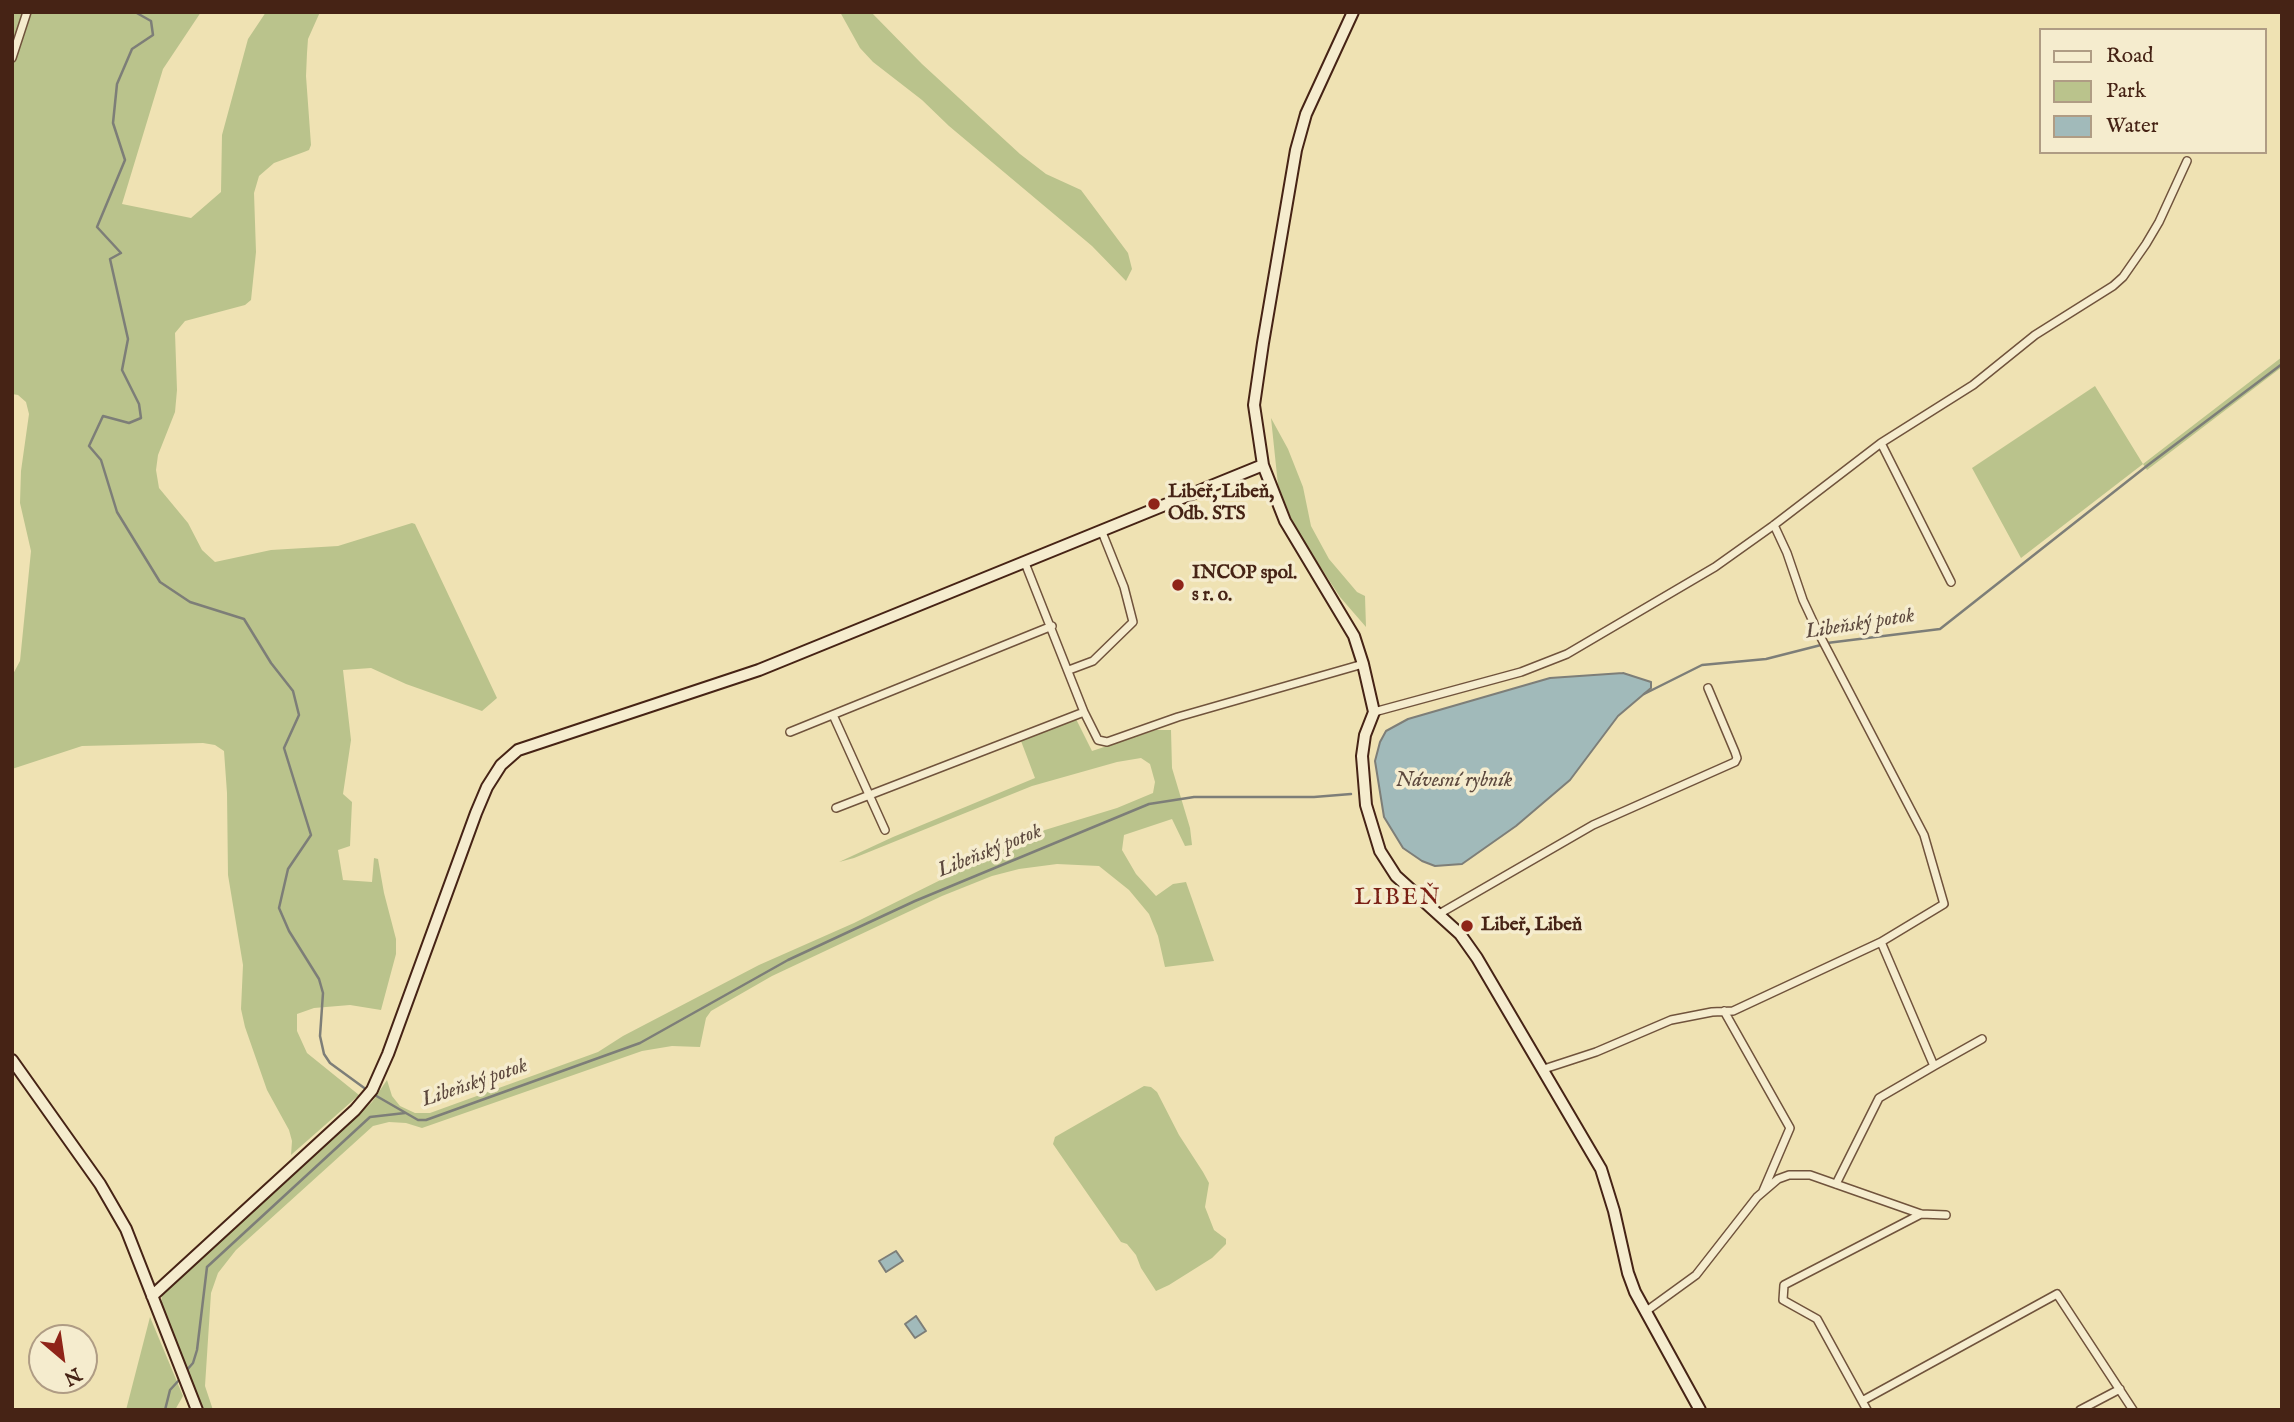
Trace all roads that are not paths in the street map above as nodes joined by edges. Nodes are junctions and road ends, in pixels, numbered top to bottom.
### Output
1 (27, 12) edge
2 (1353, 12) edge
3 (12, 58) edge
4 (2187, 161) dead end
5 (1881, 443) junction
6 (1263, 465) junction
7 (1774, 525) junction
8 (1102, 532) junction
9 (1025, 563) junction
10 (1951, 582) dead end
11 (1052, 626) junction
12 (1363, 664) junction
13 (1069, 670) junction
14 (1708, 688) dead end
15 (1084, 712) junction
16 (1374, 712) junction
17 (834, 715) junction
18 (790, 732) dead end
19 (870, 795) junction
20 (836, 808) dead end
21 (885, 830) dead end
22 (1438, 914) junction
23 (1881, 942) junction
24 (1724, 1011) junction
25 (1982, 1039) dead end
26 (12, 1060) edge
27 (1934, 1066) junction
28 (1544, 1069) junction
29 (1836, 1184) junction
30 (1762, 1192) junction
31 (1922, 1214) junction
32 (1946, 1215) dead end
33 (152, 1296) junction
34 (1645, 1312) junction
35 (2120, 1389) junction
36 (1862, 1401) junction
37 (197, 1410) edge
38 (1700, 1410) edge
39 (1867, 1410) edge
40 (2080, 1410) edge
41 (2133, 1410) edge

1 - 3 street
2 - 6 street
4 - 5 street
5 - 7 street
5 - 10 street
6 - 8 street
6 - 12 street
7 - 16 street
7 - 23 street
8 - 9 street
8 - 13 street
9 - 11 street
9 - 33 street
11 - 13 street
11 - 17 street
12 - 15 street
12 - 16 street
13 - 15 street
14 - 22 street
15 - 19 street
16 - 22 street
17 - 18 street
17 - 19 street
19 - 20 street
19 - 21 street
22 - 28 street
23 - 24 street
23 - 27 street
24 - 28 street
24 - 30 street
25 - 27 street
26 - 33 street
27 - 29 street
28 - 34 street
29 - 30 street
29 - 31 street
30 - 34 street
31 - 32 street
31 - 36 street
33 - 37 street
34 - 38 street
35 - 36 street
35 - 40 street
35 - 41 street
36 - 39 street

